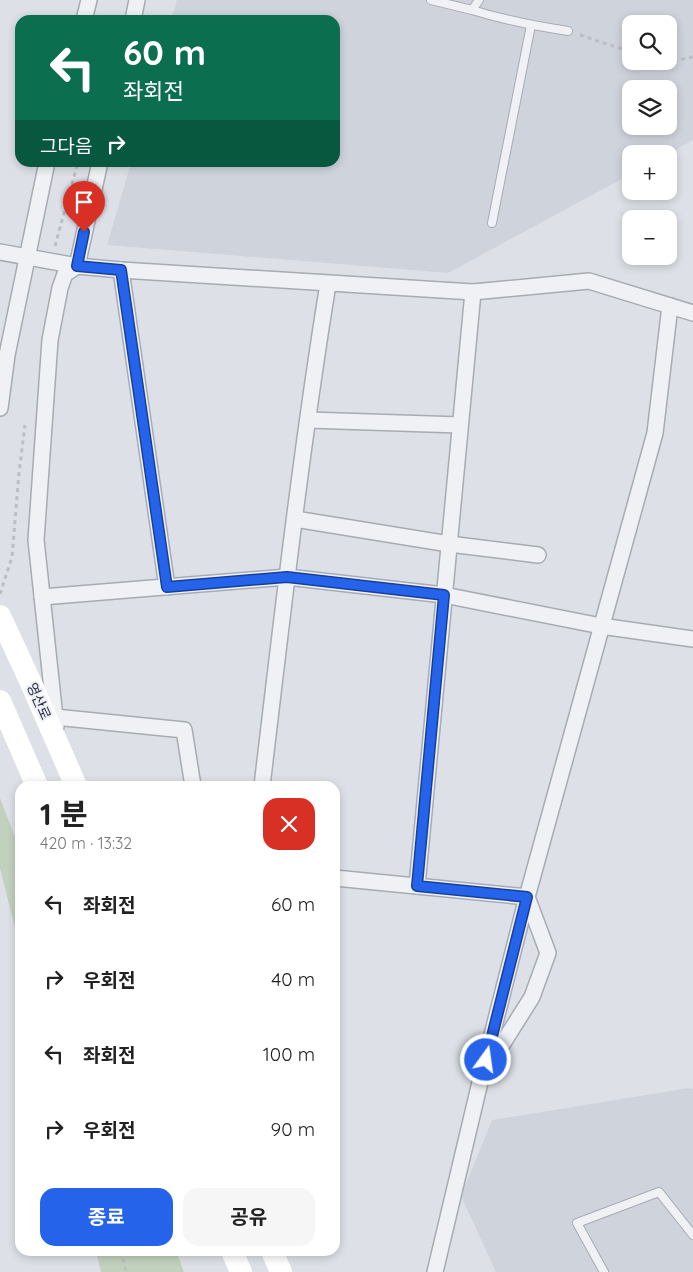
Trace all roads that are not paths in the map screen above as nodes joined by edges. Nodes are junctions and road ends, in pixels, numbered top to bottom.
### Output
1 (89, 0) edge
2 (137, 0) edge
3 (431, 0) edge
4 (479, 0) edge
5 (472, 10) junction
6 (85, 15) edge
7 (134, 15) edge
8 (531, 26) junction
9 (568, 31) road end
10 (46, 167) edge
11 (99, 167) edge
12 (492, 223) dead end
13 (0, 252) edge
14 (28, 257) junction
15 (77, 266) junction
16 (121, 270) junction
17 (328, 284) junction
18 (472, 292) junction
19 (670, 306) junction
20 (693, 313) edge
21 (0, 408) edge
22 (308, 420) junction
23 (460, 425) junction
24 (295, 519) junction
25 (449, 544) junction
26 (538, 555) dead end
27 (287, 577) junction
28 (167, 587) junction
29 (444, 595) junction
30 (42, 597) junction
31 (0, 616) edge
32 (602, 626) junction
33 (693, 639) edge
34 (0, 701) edge
35 (55, 717) junction
36 (35, 781) edge
37 (74, 781) edge
38 (74, 781) edge
39 (192, 781) edge
40 (263, 781) edge
41 (340, 878) edge
42 (417, 886) junction
43 (527, 897) junction
44 (481, 1078) junction
45 (693, 1235) edge
46 (234, 1256) edge
47 (274, 1256) edge
48 (241, 1272) edge
49 (281, 1272) edge
50 (435, 1272) edge
51 (604, 1272) edge

1 - 6 street
2 - 7 street
3 - 5 lane
4 - 5 lane
5 - 8 lane
8 - 9 lane
8 - 12 lane
10 - 14 street
11 - 15 street
13 - 14 street
14 - 15 street
14 - 21 street
15 - 16 street
15 - 30 street
16 - 17 street
16 - 28 street
17 - 18 street
17 - 22 street
18 - 19 street
18 - 23 street
19 - 20 street
19 - 32 street
22 - 23 street
22 - 24 street
23 - 25 street
24 - 25 street
24 - 27 street
25 - 26 street
25 - 29 street
27 - 28 street
27 - 29 street
27 - 40 street
28 - 30 street
29 - 32 street
29 - 42 street
30 - 35 street
31 - 38 street, 영산로
32 - 33 street
32 - 43 street
34 - 36 street
35 - 37 street
35 - 39 street
41 - 42 street
42 - 43 street
43 - 44 street
43 - 44 street
44 - 50 street
45 - 51 lane
46 - 48 street
47 - 49 street

